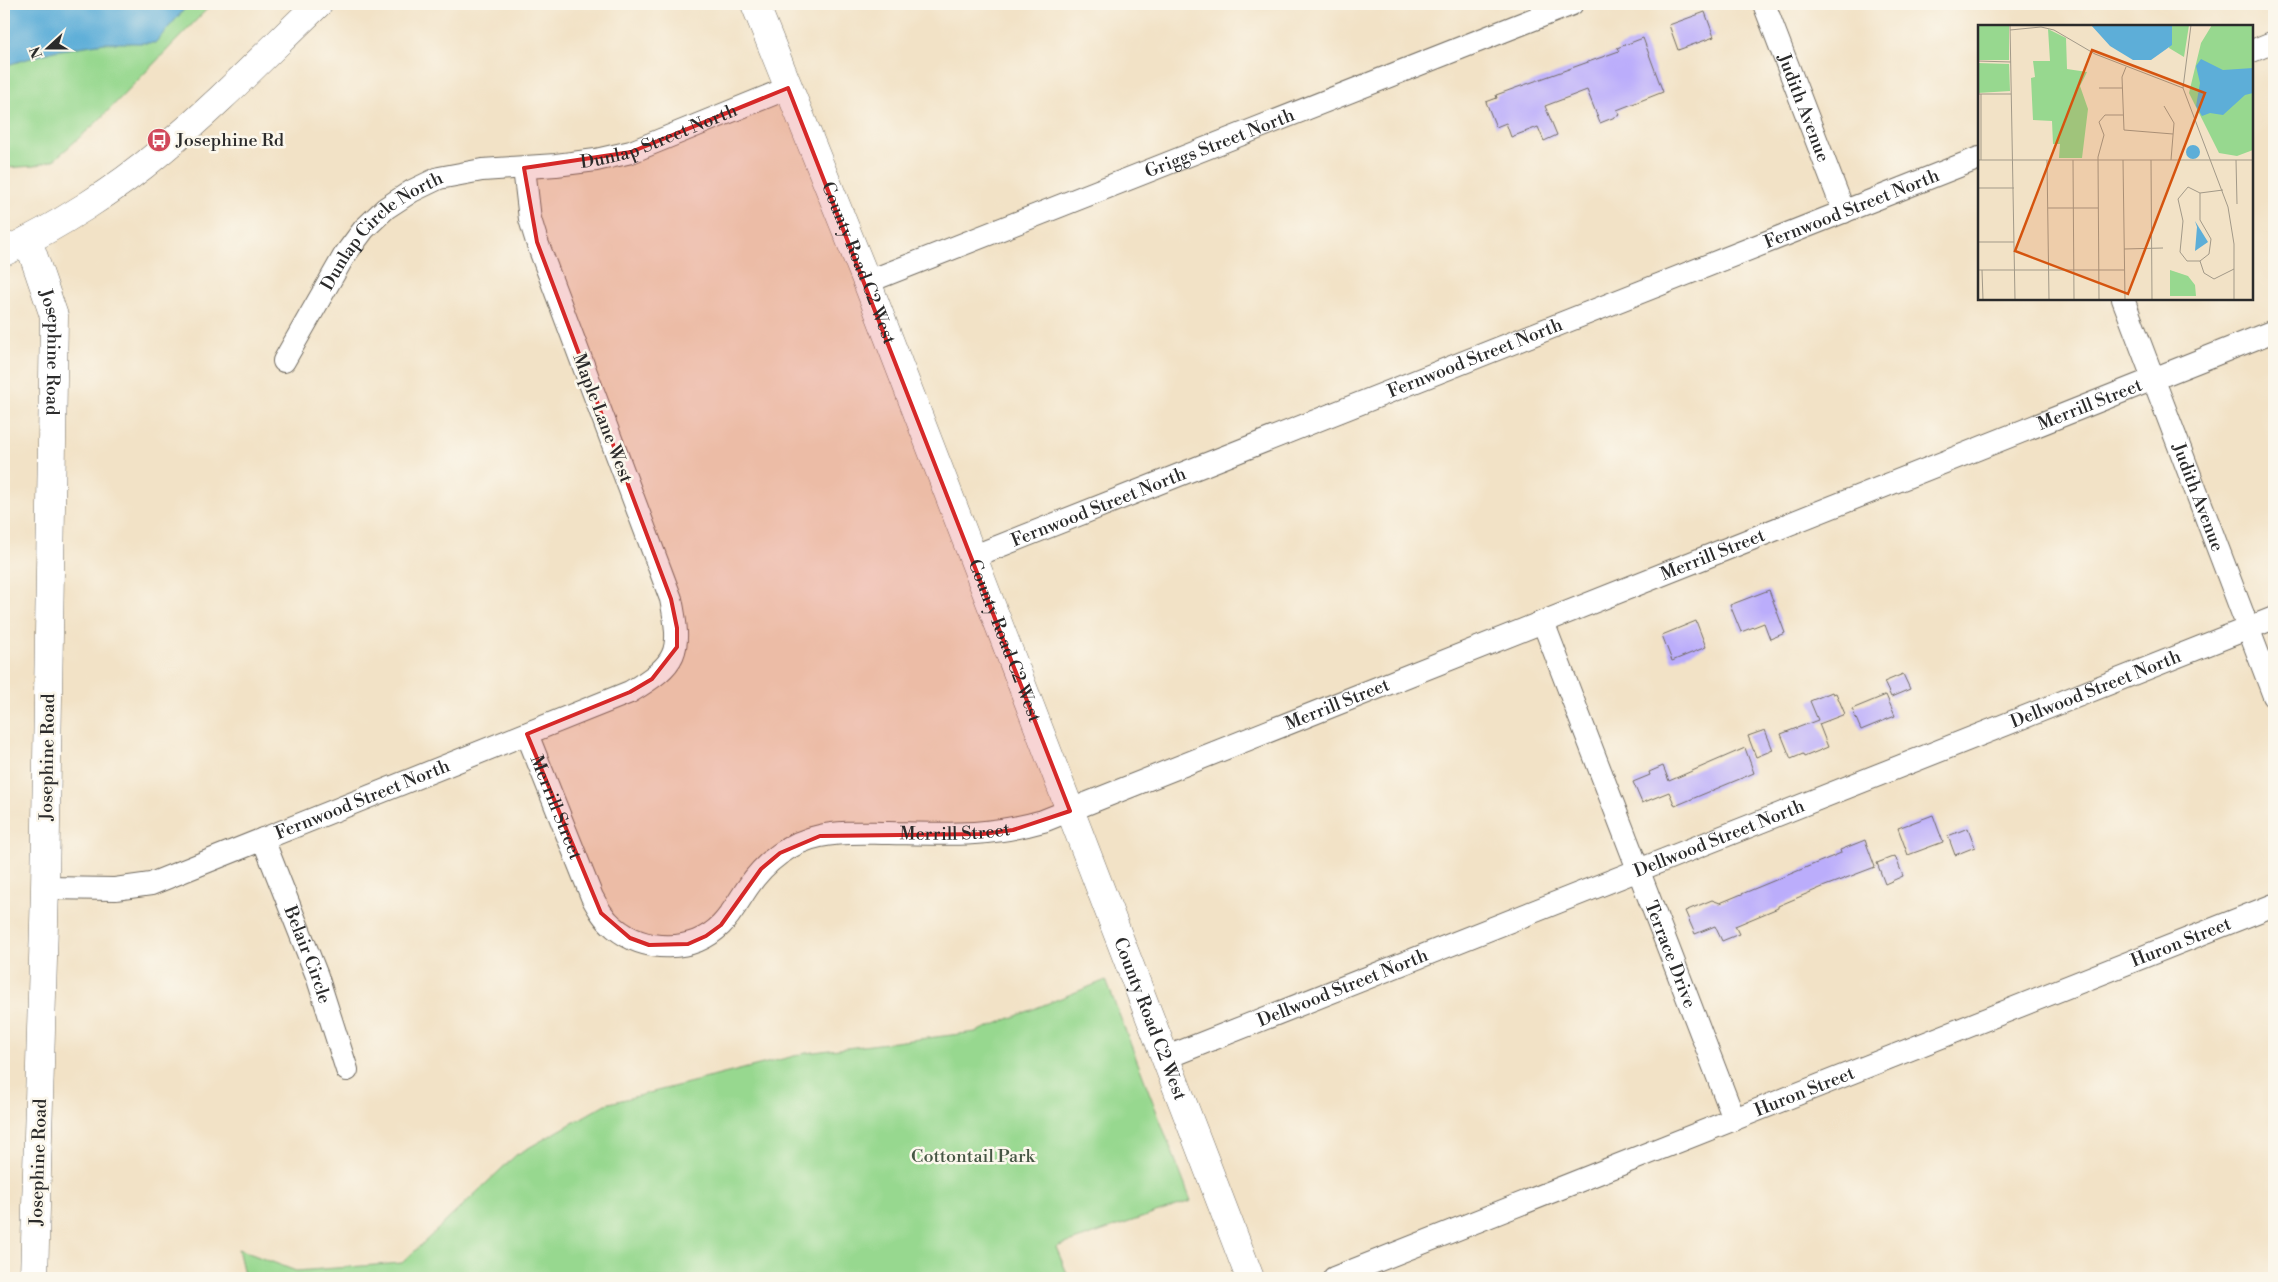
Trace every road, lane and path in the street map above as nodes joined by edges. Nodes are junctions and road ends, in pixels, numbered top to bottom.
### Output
1 (318, 4) edge
2 (755, 4) edge
3 (1572, 4) edge
4 (1764, 4) edge
5 (2274, 42) edge
6 (2253, 51) edge
7 (788, 88) junction
8 (1978, 158) edge
9 (524, 168) junction
10 (1844, 212) junction
11 (28, 240) junction
12 (4, 252) edge
13 (867, 282) junction
14 (2123, 300) edge
15 (2274, 331) edge
16 (284, 361) dead end
17 (2153, 379) junction
18 (972, 556) junction
19 (2274, 618) edge
20 (1542, 622) junction
21 (2248, 628) junction
22 (666, 665) joint
23 (2274, 696) edge
24 (527, 734) junction
25 (1070, 810) junction
26 (263, 839) junction
27 (1638, 870) junction
28 (45, 888) junction
29 (2274, 905) edge
30 (1165, 1058) junction
31 (346, 1070) dead end
32 (1734, 1119) junction
33 (34, 1278) edge
34 (1250, 1278) edge
35 (1334, 1278) edge

1 - 11 street
2 - 7 street, County Road C2 West
3 - 13 street, Griggs Street North
4 - 10 street, Judith Avenue
5 - 6 street
7 - 9 street, Dunlap Street North
7 - 13 street, County Road C2 West
8 - 10 street, Fernwood Street North
9 - 16 street, Dunlap Circle North
9 - 22 street, Maple Lane West
10 - 18 street, Fernwood Street North
11 - 12 street
11 - 28 street, Josephine Road
13 - 18 street, County Road C2 West
14 - 17 street, Judith Avenue
15 - 17 street, Merrill Street
17 - 20 street, Merrill Street
17 - 21 street, Judith Avenue
18 - 25 street, County Road C2 West
19 - 21 street, Dellwood Street North
20 - 25 street, Merrill Street
20 - 27 street, Terrace Drive
21 - 23 street, Judith Avenue
21 - 27 street, Dellwood Street North
22 - 24 street, Fernwood Street North
24 - 25 street, Merrill Street
24 - 26 street, Fernwood Street North
25 - 30 street, County Road C2 West
26 - 28 street, Fernwood Street North
26 - 31 street, Belair Circle
27 - 30 street, Dellwood Street North
27 - 32 street, Terrace Drive
28 - 33 street, Josephine Road
29 - 32 street, Huron Street
30 - 34 street, County Road C2 West
32 - 35 street, Huron Street

